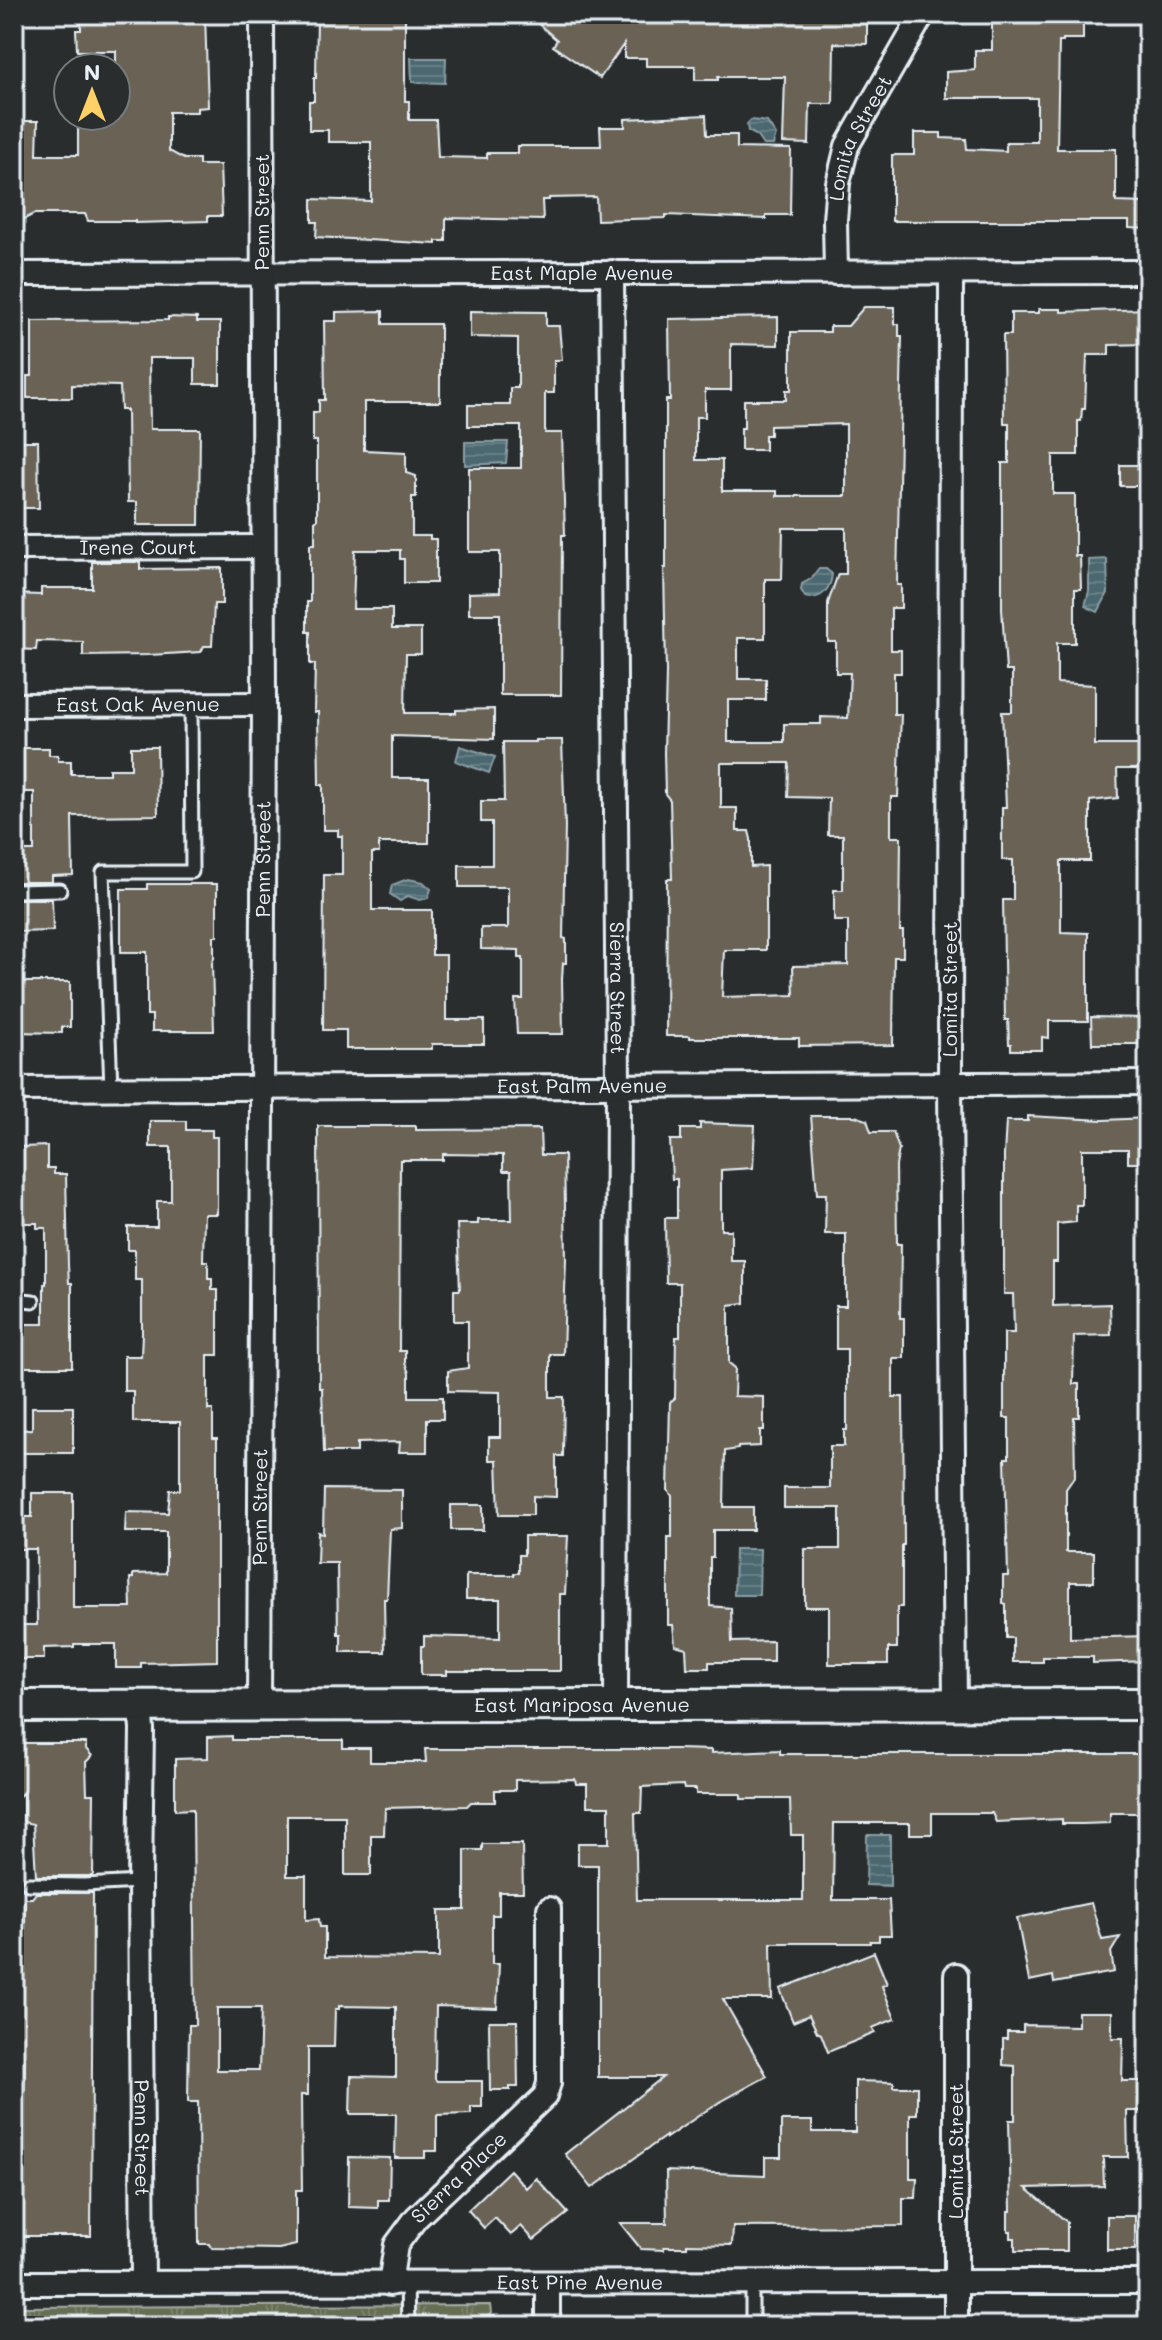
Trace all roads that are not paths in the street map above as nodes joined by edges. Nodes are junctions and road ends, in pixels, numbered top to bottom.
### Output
1 (262, 14) edge
2 (923, 14) edge
3 (612, 272) junction
4 (1148, 272) edge
5 (263, 273) junction
6 (836, 273) junction
7 (951, 273) junction
8 (14, 274) edge
9 (262, 547) junction
10 (14, 548) edge
11 (264, 704) junction
12 (14, 705) edge
13 (191, 705) junction
14 (60, 890) dead end
15 (14, 891) edge
16 (1148, 1083) edge
17 (618, 1084) junction
18 (950, 1084) junction
19 (263, 1088) junction
20 (14, 1089) edge
21 (111, 1089) junction
22 (14, 1299) edge
23 (33, 1301) dead end
24 (1148, 1704) edge
25 (259, 1705) junction
26 (616, 1705) junction
27 (955, 1705) junction
28 (14, 1706) edge
29 (140, 1706) junction
30 (140, 1882) junction
31 (28, 1884) dead end
32 (549, 1909) dead end
33 (956, 1975) dead end
34 (143, 2282) junction
35 (1148, 2282) edge
36 (14, 2283) edge
37 (398, 2283) junction
38 (548, 2284) junction
39 (752, 2284) junction
40 (956, 2284) junction
41 (408, 2326) edge
42 (548, 2326) edge
43 (752, 2326) edge
44 (956, 2326) edge

1 - 5 street, Penn Street
2 - 6 street, Lomita Street
3 - 5 street, East Maple Avenue
3 - 6 street, East Maple Avenue
3 - 17 street, Sierra Street
4 - 7 street, East Maple Avenue
5 - 8 street, East Maple Avenue
5 - 9 street, Penn Street
6 - 7 street, East Maple Avenue
7 - 18 street, Lomita Street
9 - 10 street, Irene Court
9 - 11 street, Penn Street
11 - 13 street, East Oak Avenue
11 - 19 street, Penn Street
12 - 13 street, East Oak Avenue
13 - 21 lane
14 - 15 lane
16 - 18 street, East Palm Avenue
17 - 18 street, East Palm Avenue
17 - 19 street, East Palm Avenue
17 - 26 street, Sierra Street
18 - 27 street, Lomita Street
19 - 21 street, East Palm Avenue
19 - 25 street, Penn Street
20 - 21 street, East Palm Avenue
22 - 23 lane
24 - 27 street, East Mariposa Avenue
25 - 26 street, East Mariposa Avenue
25 - 29 street, East Mariposa Avenue
26 - 27 street, East Mariposa Avenue
28 - 29 street, East Mariposa Avenue
29 - 30 street, Penn Street
30 - 31 lane
30 - 34 street, Penn Street
32 - 37 street, Sierra Place
33 - 40 street, Lomita Street
34 - 36 street, East Pine Avenue
34 - 37 street, East Pine Avenue
35 - 40 street, East Pine Avenue
37 - 38 street, East Pine Avenue
37 - 41 lane
38 - 39 street, East Pine Avenue
38 - 42 street
39 - 40 street, East Pine Avenue
39 - 43 lane
40 - 44 street, Lomita Street

